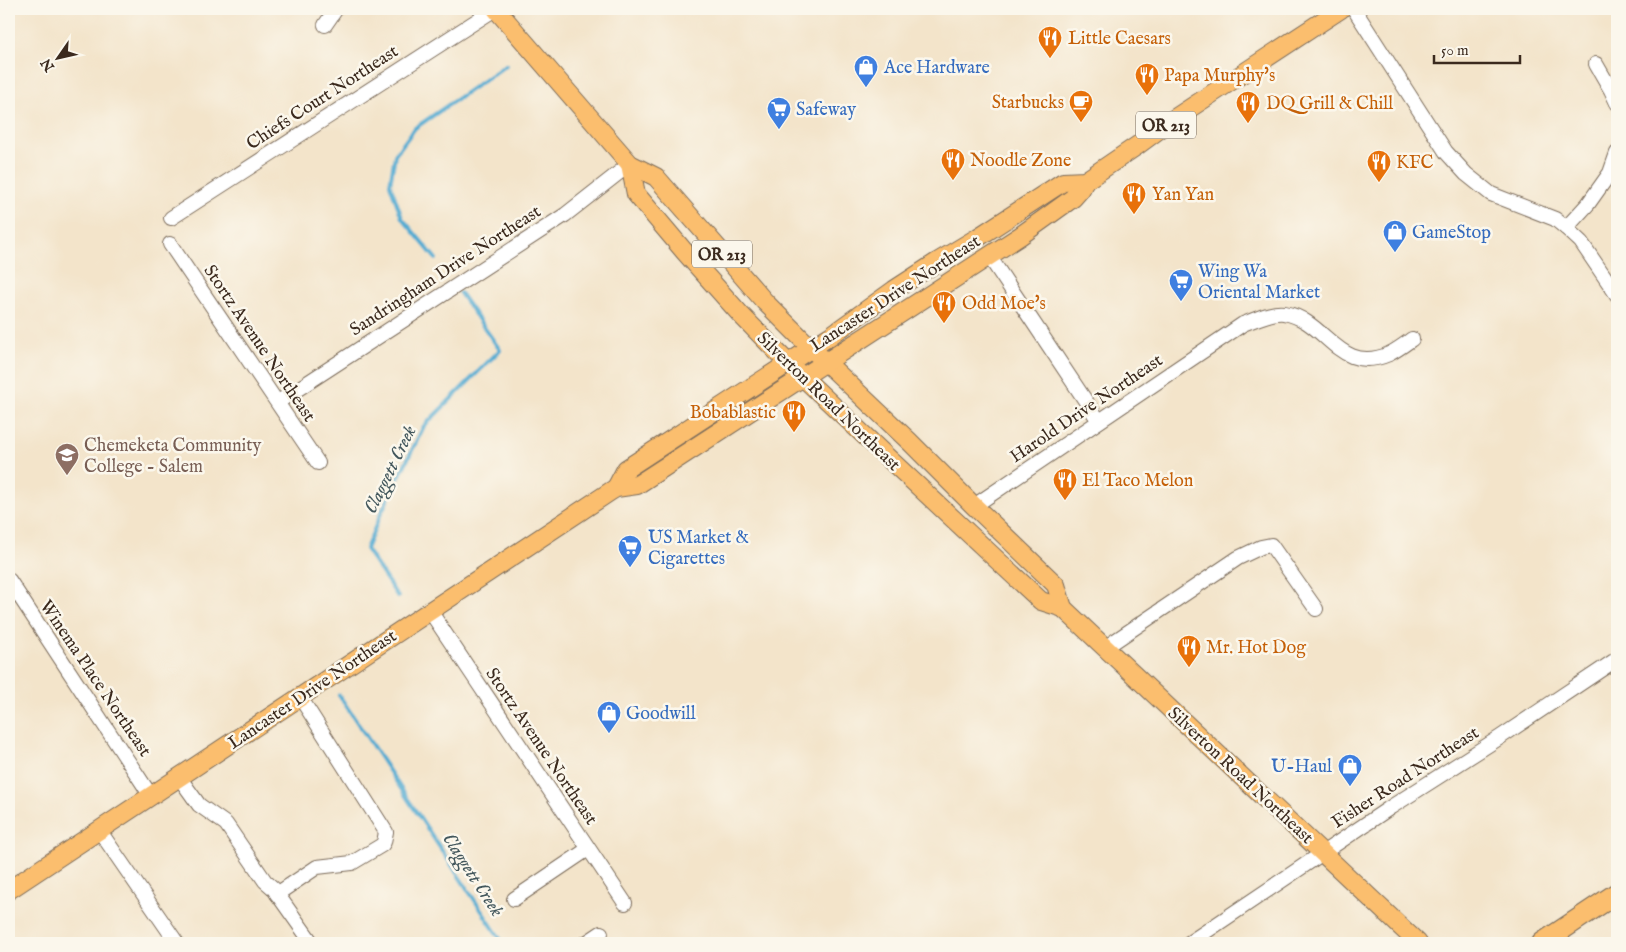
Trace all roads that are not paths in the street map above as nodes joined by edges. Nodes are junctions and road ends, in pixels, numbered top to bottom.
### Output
1 (336, 9) edge
2 (495, 9) edge
3 (1341, 9) edge
4 (1354, 9) edge
5 (325, 25) dead end
6 (1596, 64) dead end
7 (1617, 103) edge
8 (1617, 153) edge
9 (630, 164) junction
10 (1085, 181) junction
11 (1034, 201) junction
12 (171, 218) dead end
13 (1566, 228) junction
14 (170, 244) dead end
15 (989, 256) junction
16 (1617, 295) edge
17 (1412, 339) dead end
18 (811, 348) junction
19 (826, 362) junction
20 (788, 363) junction
21 (803, 377) junction
22 (278, 402) junction
23 (1099, 421) junction
24 (318, 463) dead end
25 (616, 488) junction
26 (974, 506) junction
27 (9, 580) edge
28 (1063, 608) junction
29 (1316, 609) dead end
30 (430, 611) junction
31 (1106, 647) junction
32 (1617, 659) edge
33 (300, 697) junction
34 (179, 777) junction
35 (152, 796) junction
36 (99, 830) junction
37 (588, 850) junction
38 (1324, 854) junction
39 (9, 890) edge
40 (1617, 892) edge
41 (277, 894) junction
42 (514, 899) dead end
43 (625, 902) dead end
44 (601, 933) dead end
45 (177, 943) edge
46 (312, 943) edge
47 (586, 943) edge
48 (1189, 943) edge
49 (1418, 943) edge
50 (1542, 943) edge

1 - 5 street
2 - 9 main road, Silverton Road Northeast / OR 213
2 - 12 street, Chiefs Court Northeast
3 - 10 main road, Lancaster Drive Northeast / OR 213
4 - 13 street
6 - 7 street
8 - 13 street
9 - 18 main road, Silverton Road Northeast / OR 213
9 - 20 main road, Silverton Road Northeast / OR 213
9 - 22 street, Sandringham Drive Northeast
10 - 11 main road, Lancaster Drive Northeast / OR 213
10 - 15 main road, Lancaster Drive Northeast / OR 213
11 - 15 main road
11 - 18 main road, Lancaster Drive Northeast / OR 213
13 - 16 street
14 - 22 street, Stortz Avenue Northeast
15 - 19 main road, Lancaster Drive Northeast / OR 213
15 - 23 street
17 - 23 street, Harold Drive Northeast
18 - 19 main road, Silverton Road Northeast
18 - 20 main road, Lancaster Drive Northeast
19 - 21 main road, Lancaster Drive Northeast / OR 213
19 - 26 main road, Silverton Road Northeast
20 - 21 main road, Silverton Road Northeast / OR 213
20 - 25 main road, Lancaster Drive Northeast
21 - 25 main road, Lancaster Drive Northeast
21 - 28 main road, Silverton Road Northeast
22 - 24 street, Stortz Avenue Northeast
23 - 26 street, Harold Drive Northeast
25 - 30 main road, Lancaster Drive Northeast
26 - 28 main road, Silverton Road Northeast
27 - 35 street, Winema Place Northeast
28 - 31 main road, Silverton Road Northeast
29 - 31 street
30 - 33 main road, Lancaster Drive Northeast
30 - 37 street, Stortz Avenue Northeast
31 - 38 main road, Silverton Road Northeast
32 - 38 street, Fisher Road Northeast
33 - 34 main road, Lancaster Drive Northeast
33 - 41 street
34 - 35 main road, Lancaster Drive Northeast
34 - 41 street
35 - 36 main road, Lancaster Drive Northeast
36 - 39 main road, Lancaster Drive Northeast
36 - 45 street
37 - 42 street
37 - 43 street, Stortz Avenue Northeast
38 - 48 street, Fisher Road Northeast
38 - 49 main road, Silverton Road Northeast
40 - 50 highway
41 - 46 street
44 - 47 street

